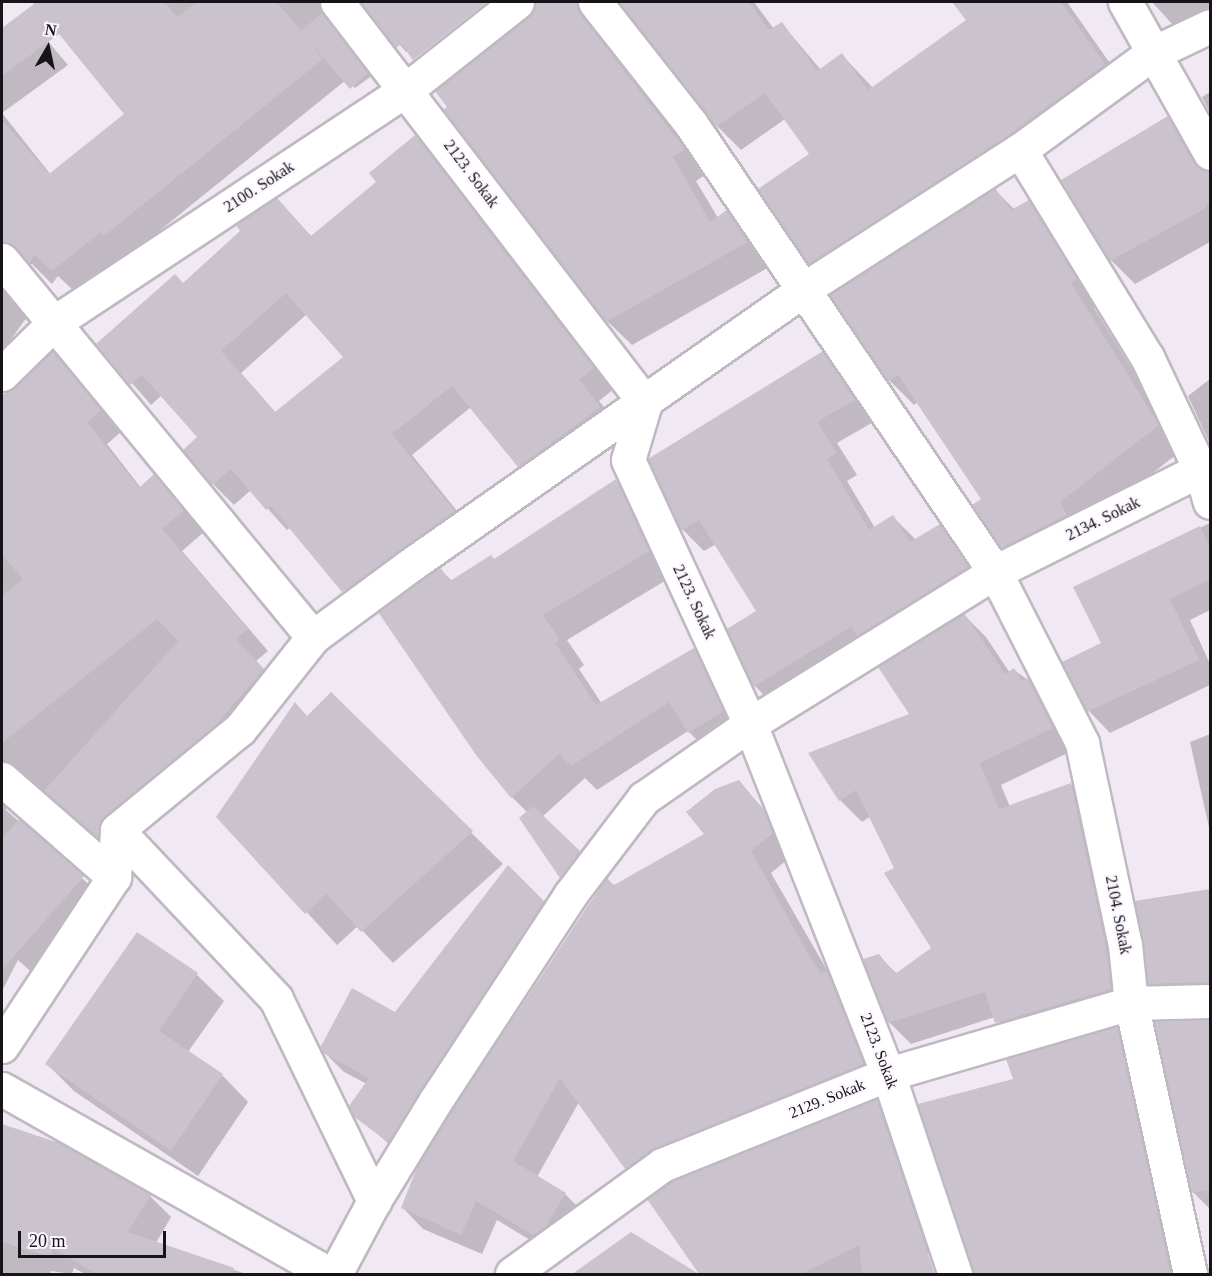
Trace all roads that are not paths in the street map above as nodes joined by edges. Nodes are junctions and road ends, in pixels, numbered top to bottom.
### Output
1 (337, 2) edge
2 (517, 2) edge
3 (595, 2) edge
4 (1125, 2) edge
5 (1210, 26) edge
6 (1151, 54) junction
7 (407, 89) junction
8 (1020, 150) junction
9 (1210, 153) edge
10 (2, 260) edge
11 (804, 289) junction
12 (55, 322) junction
13 (2, 374) edge
14 (645, 404) junction
15 (1206, 468) edge
16 (1210, 502) edge
17 (995, 572) junction
18 (313, 638) junction
19 (750, 724) junction
20 (2, 779) edge
21 (117, 830) junction
22 (114, 876) junction
23 (1210, 1001) edge
24 (1131, 1003) junction
25 (2, 1047) edge
26 (888, 1074) junction
27 (2, 1089) edge
28 (374, 1201) junction
29 (329, 1275) edge
30 (335, 1275) edge
31 (512, 1275) edge
32 (955, 1275) edge
33 (1190, 1275) edge

1 - 7 street, 2123. Sokak
2 - 7 street, 2100. Sokak
3 - 11 street, 2104. Sokak
4 - 6 street
5 - 6 street
6 - 8 street
6 - 9 street
7 - 12 street, 2100. Sokak
7 - 14 street, 2123. Sokak
8 - 11 street
8 - 15 street
10 - 12 street
11 - 14 street
11 - 17 street, 2104. Sokak
12 - 13 street, 2100. Sokak
12 - 18 street
14 - 18 street
14 - 19 street, 2123. Sokak
15 - 16 street
15 - 17 street, 2134. Sokak
17 - 19 street, 2134. Sokak
17 - 24 street, 2104. Sokak
18 - 21 street
19 - 26 street, 2123. Sokak
19 - 28 street, 2134. Sokak
20 - 22 street
21 - 22 street
21 - 28 street
22 - 25 street
23 - 24 street, 2129. Sokak
24 - 26 street, 2129. Sokak
24 - 33 street, 2104. Sokak
26 - 31 street, 2129. Sokak
26 - 32 street, 2123. Sokak
27 - 29 street
28 - 30 street, 2134. Sokak

